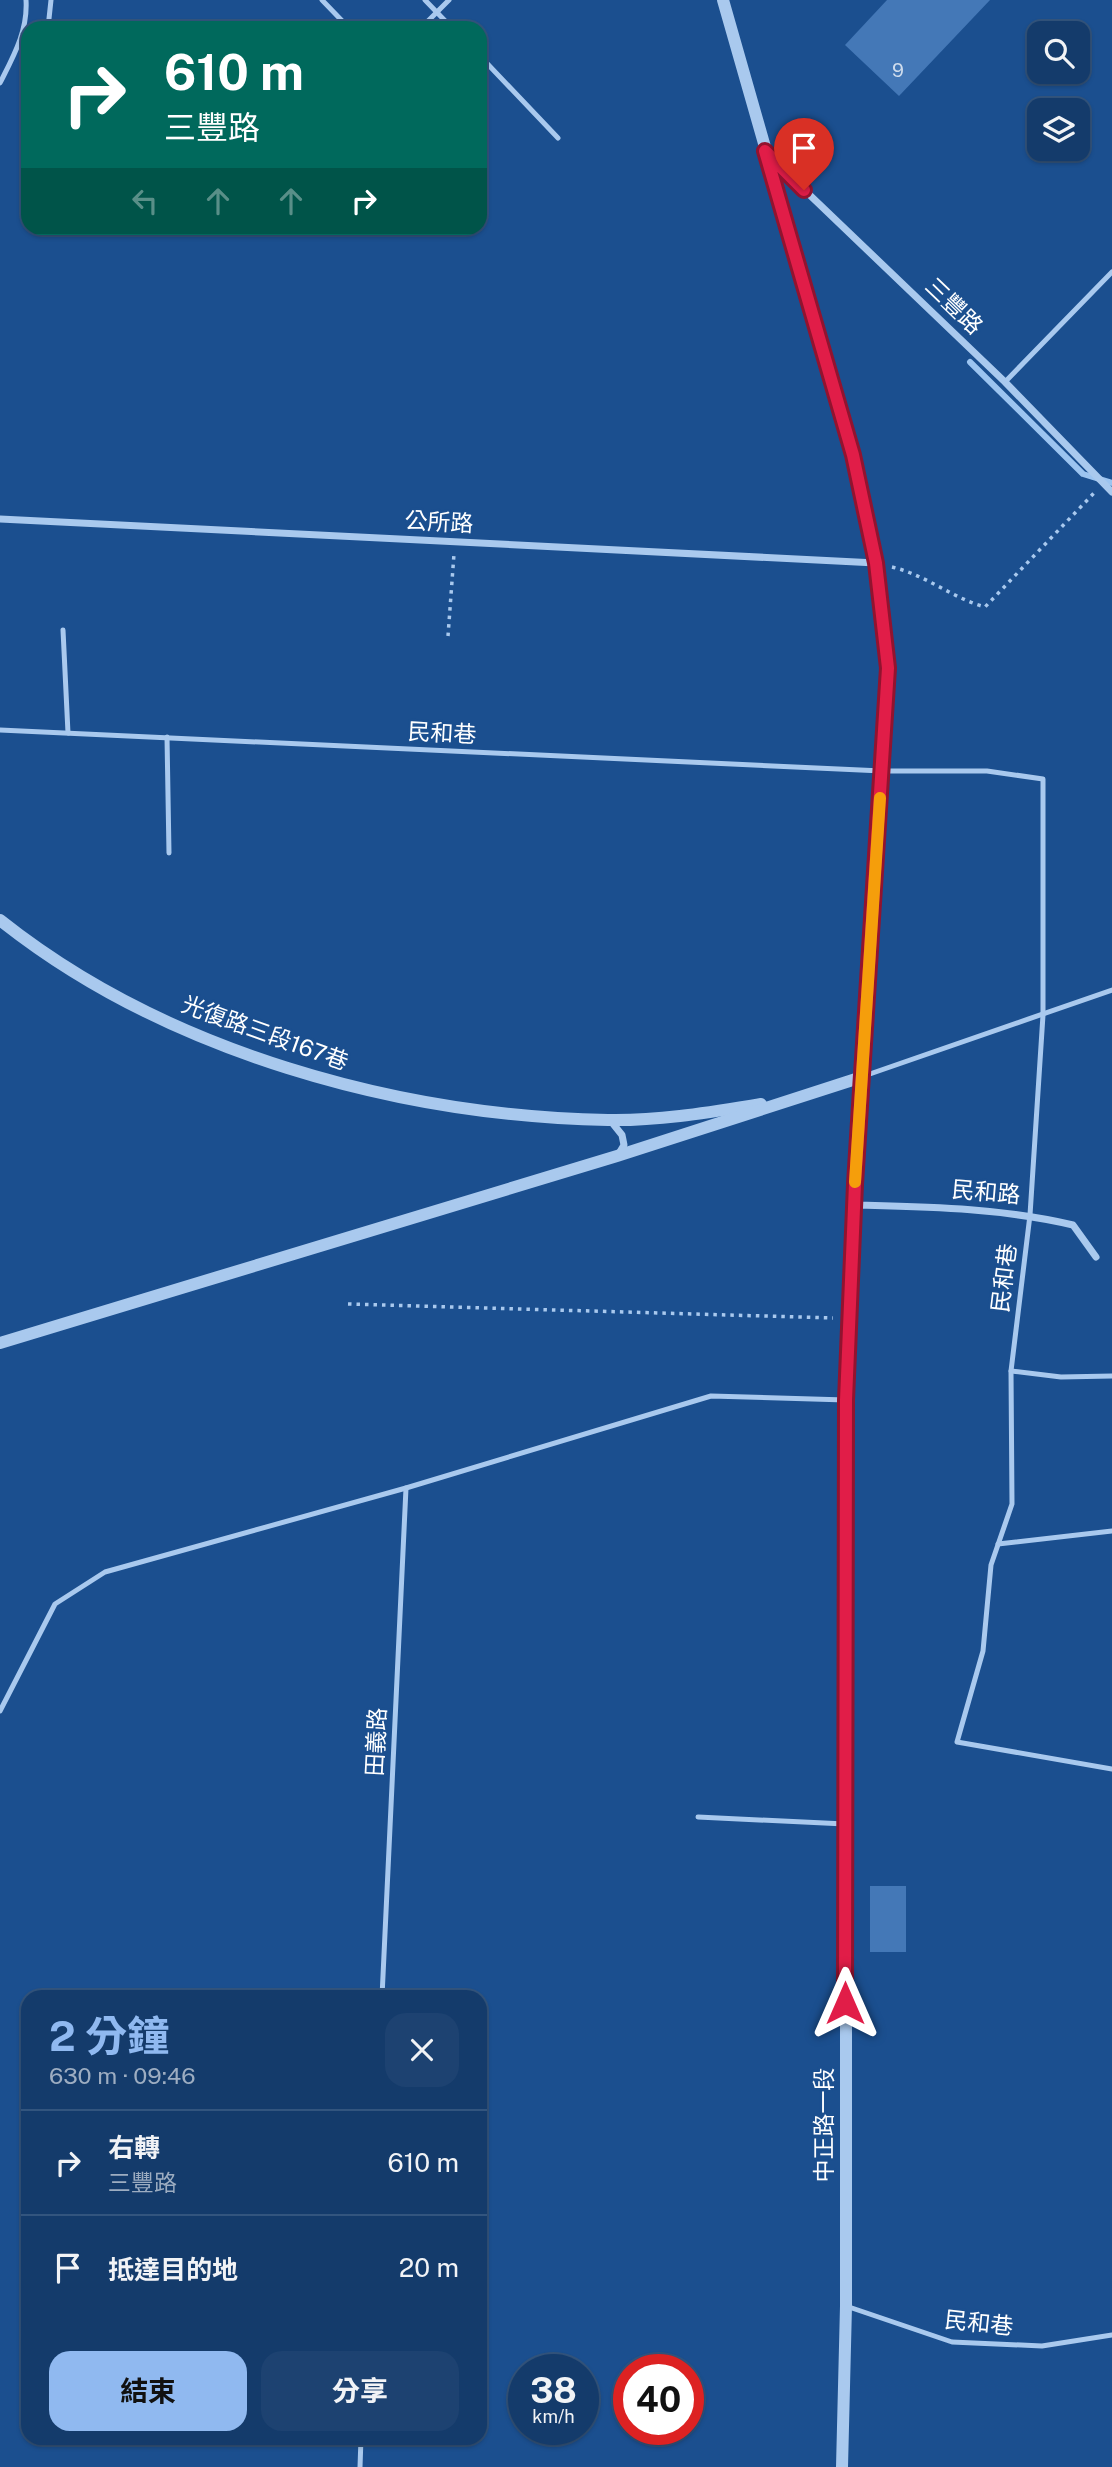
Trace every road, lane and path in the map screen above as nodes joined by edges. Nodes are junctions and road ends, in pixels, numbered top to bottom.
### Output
1 (26, 0) edge
2 (51, 0) edge
3 (322, 0) edge
4 (425, 0) edge
5 (449, 0) edge
6 (723, 0) edge
7 (437, 12) junction
8 (25, 21) edge
9 (49, 21) edge
10 (342, 21) edge
11 (428, 21) edge
12 (445, 21) edge
13 (21, 38) edge
14 (487, 64) edge
15 (0, 83) edge
16 (558, 138) dead end
17 (765, 151) junction
18 (1112, 272) edge
19 (1005, 382) junction
20 (1102, 483) junction
21 (1112, 492) edge
22 (0, 519) edge
23 (455, 542) junction
24 (876, 563) junction
25 (64, 630) dead end
26 (448, 636) dead end
27 (0, 730) edge
28 (68, 733) junction
29 (167, 737) junction
30 (882, 771) junction
31 (169, 853) dead end
32 (0, 920) edge
33 (1112, 990) edge
34 (1043, 1015) junction
35 (862, 1077) junction
36 (801, 1099) junction
37 (610, 1120) junction
38 (617, 1156) junction
39 (854, 1205) junction
40 (1030, 1215) junction
41 (1096, 1257) dead end
42 (348, 1304) dead end
43 (849, 1319) junction
44 (0, 1343) edge
45 (1011, 1371) junction
46 (1112, 1376) edge
47 (846, 1400) junction
48 (405, 1488) junction
49 (1112, 1531) edge
50 (998, 1544) junction
51 (0, 1711) edge
52 (1112, 1769) edge
53 (698, 1817) dead end
54 (845, 1824) junction
55 (382, 1990) edge
56 (846, 2306) junction
57 (1112, 2335) edge
58 (361, 2445) edge
59 (360, 2467) edge
60 (842, 2467) edge

1 - 8 lane
2 - 9 lane
3 - 10 lane
4 - 7 lane
5 - 7 lane
6 - 17 street, 中正路一段
7 - 11 lane
7 - 12 lane
13 - 15 lane
14 - 16 lane
17 - 19 street, 三豐路
17 - 24 street, 中正路一段
18 - 19 lane
19 - 20 street, 三豐路
20 - 21 street, 三豐路
20 - 24 path
22 - 23 street, 公所路
23 - 24 street, 公所路
23 - 26 path
24 - 30 street, 中正路一段
25 - 28 lane
27 - 28 lane, 民和巷
28 - 29 lane, 民和巷
29 - 30 lane, 民和巷
29 - 31 lane
30 - 34 lane, 民和巷
30 - 35 street, 中正路一段
32 - 37 street, 光復路三段167巷
33 - 34 lane
34 - 35 lane
34 - 40 lane, 民和巷
35 - 36 street
35 - 39 street, 中正路一段
36 - 37 street, 光復路三段167巷
36 - 38 street
37 - 38 street
38 - 44 street
39 - 40 street, 民和路
39 - 43 street, 中正路一段
40 - 41 street, 民和路
40 - 45 lane, 民和巷
42 - 43 path
43 - 47 street, 中正路一段
45 - 46 lane
45 - 50 lane, 民和巷
47 - 48 lane
47 - 54 street, 中正路一段
48 - 51 lane
48 - 55 lane, 田義路
49 - 50 lane
50 - 52 lane, 民和巷
53 - 54 lane
54 - 56 street, 中正路一段
56 - 57 lane, 民和巷
56 - 60 street, 中正路一段
58 - 59 lane

